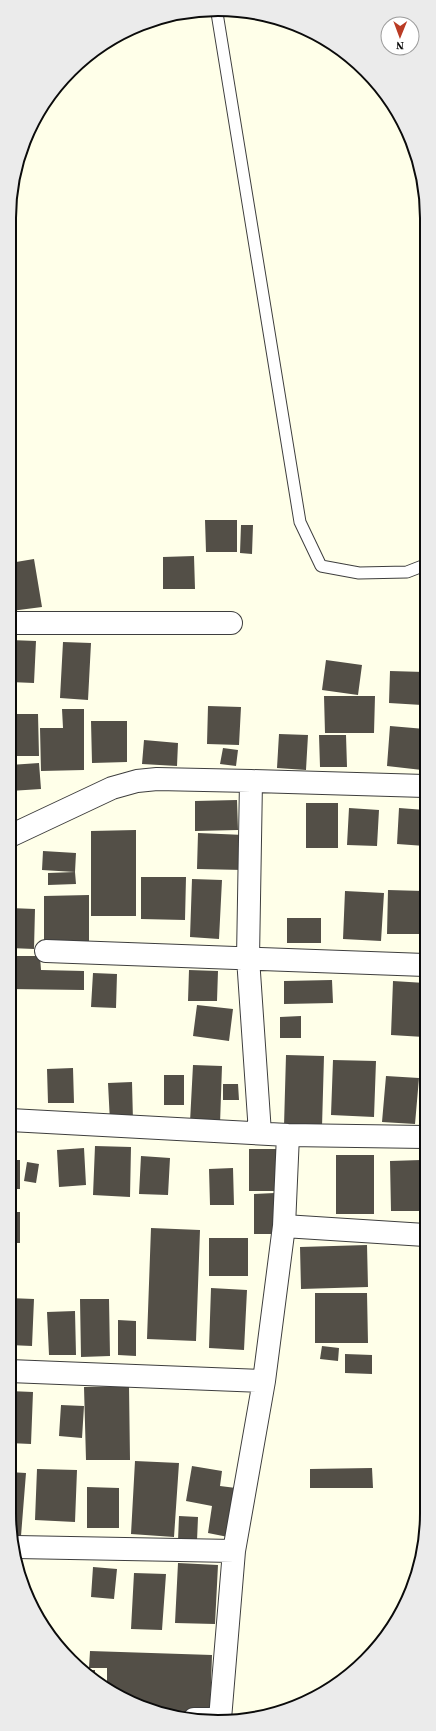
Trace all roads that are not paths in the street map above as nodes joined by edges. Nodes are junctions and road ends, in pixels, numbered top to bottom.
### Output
1 (217, 16) edge
2 (420, 567) edge
3 (16, 623) edge
4 (231, 623) dead end
5 (251, 781) junction
6 (420, 786) edge
7 (16, 833) edge
8 (46, 951) dead end
9 (248, 958) junction
10 (420, 965) edge
11 (16, 1120) edge
12 (260, 1133) junction
13 (288, 1135) junction
14 (420, 1137) edge
15 (284, 1226) junction
16 (420, 1235) edge
17 (16, 1371) edge
18 (264, 1381) junction
19 (19, 1547) edge
20 (234, 1551) junction
21 (220, 1715) edge

1 - 2 lane
3 - 4 street
5 - 6 street
5 - 7 street
5 - 9 street
8 - 9 street
9 - 10 street
9 - 12 street
11 - 12 street
12 - 13 street
13 - 14 street
13 - 15 street
15 - 16 street
15 - 18 street
17 - 18 street
18 - 20 street
19 - 20 street
20 - 21 street

